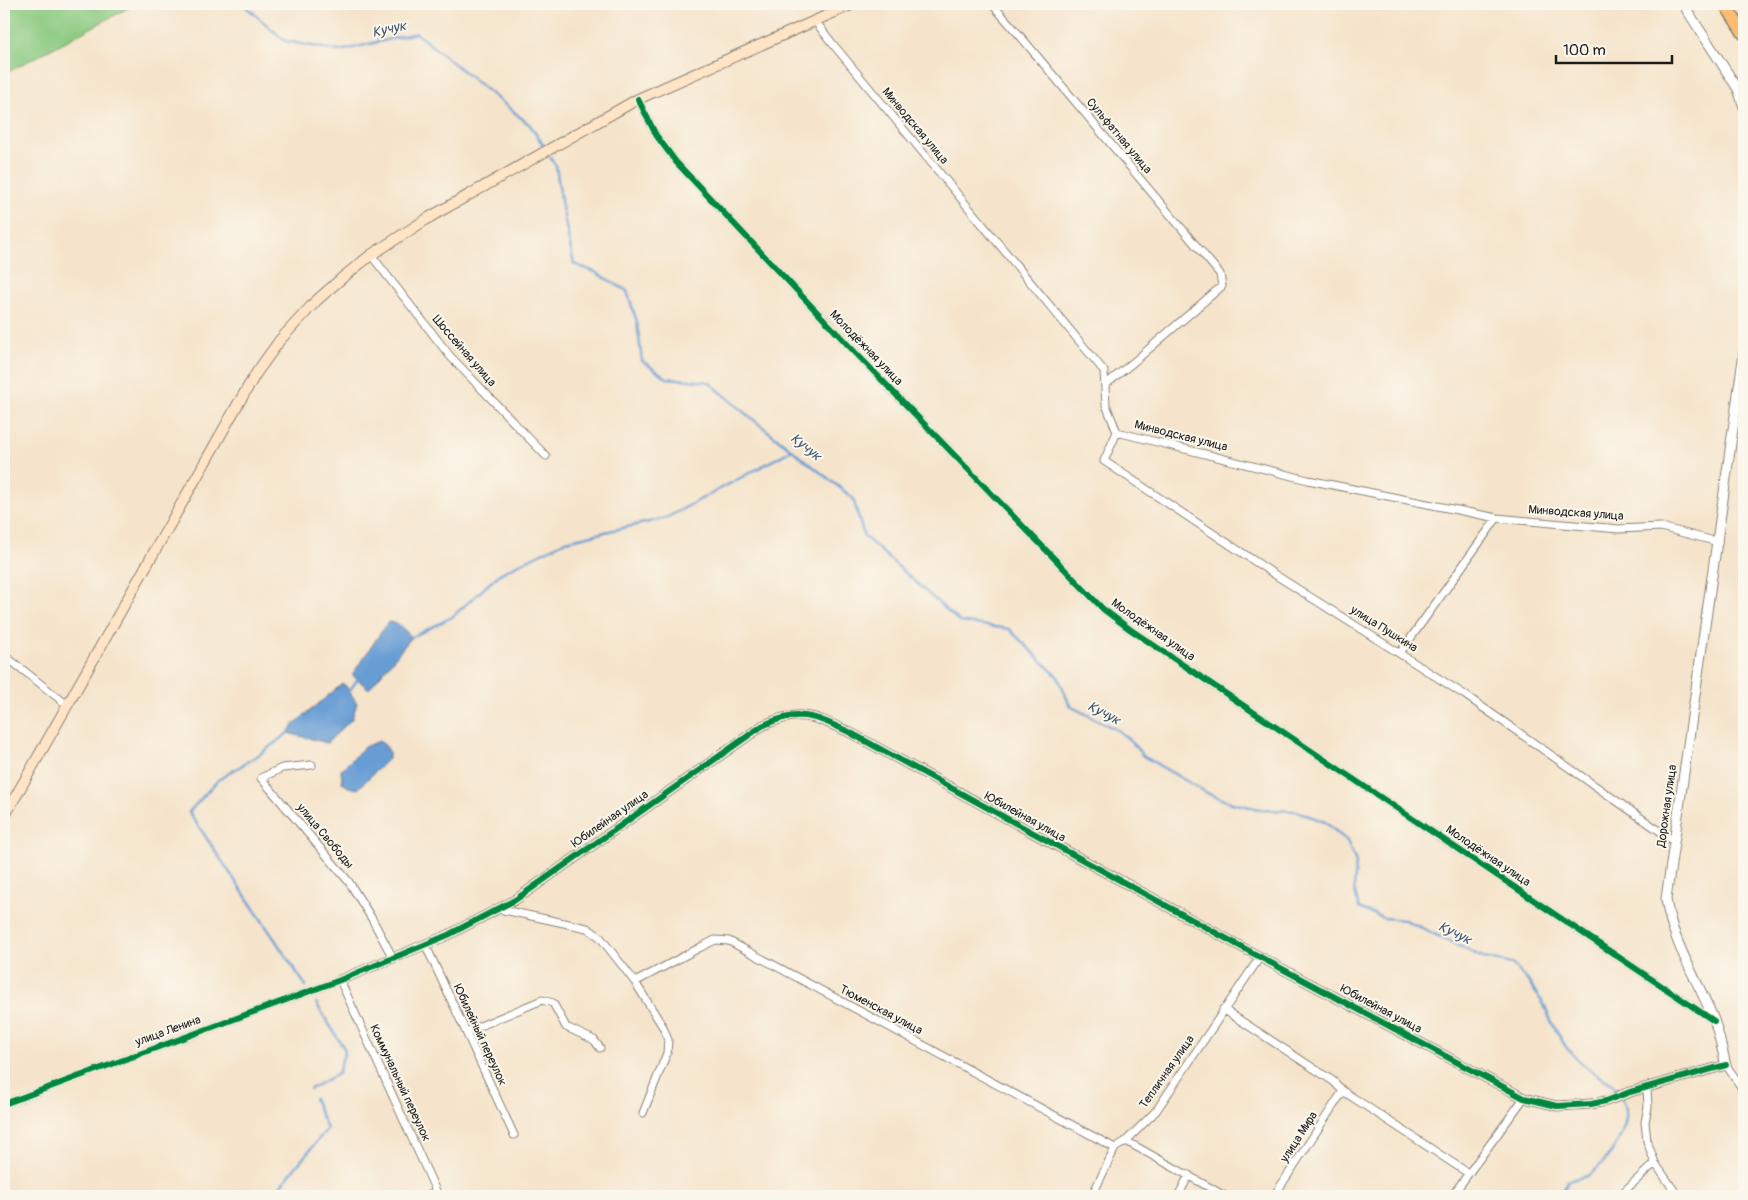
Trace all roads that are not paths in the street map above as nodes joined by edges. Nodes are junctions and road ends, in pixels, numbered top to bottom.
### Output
1 (853, 4) edge
2 (992, 4) edge
3 (1683, 4) edge
4 (1721, 4) edge
5 (1725, 4) edge
6 (1735, 19) junction
7 (815, 21) junction
8 (1744, 34) edge
9 (638, 99) junction
10 (1744, 107) edge
11 (371, 256) junction
12 (1744, 352) edge
13 (1105, 384) junction
14 (1117, 432) junction
15 (546, 456) dead end
16 (1497, 518) junction
17 (1718, 542) junction
18 (1400, 653) junction
19 (4, 655) edge
20 (66, 704) junction
21 (312, 766) dead end
22 (4, 817) edge
23 (1674, 841) junction
24 (499, 909) junction
25 (425, 944) junction
26 (393, 958) junction
27 (1260, 958) junction
28 (340, 980) junction
29 (635, 982) junction
30 (1223, 1009) junction
31 (1714, 1021) junction
32 (466, 1032) junction
33 (600, 1048) dead end
34 (1726, 1064) junction
35 (1647, 1088) junction
36 (1342, 1091) junction
37 (1744, 1091) edge
38 (1524, 1098) junction
39 (4, 1104) edge
40 (643, 1113) dead end
41 (514, 1135) dead end
42 (1126, 1141) junction
43 (1115, 1148) junction
44 (1655, 1163) junction
45 (1468, 1174) junction
46 (1189, 1175) junction
47 (437, 1194) edge
48 (428, 1196) edge
49 (1092, 1196) edge
50 (1178, 1196) edge
51 (1225, 1196) edge
52 (1274, 1196) edge
53 (1452, 1196) edge
54 (1619, 1196) edge
55 (1678, 1196) edge

1 - 7 main road
2 - 13 street, Сульфатная улица
3 - 10 street
4 - 6 main road
5 - 6 main road
6 - 8 main road
7 - 9 main road
7 - 13 street, Минводская улица
9 - 11 main road
9 - 31 street, Молодёжная улица
11 - 15 street, Шоссейная улица
11 - 20 main road
12 - 17 street, Дорожная улица
13 - 14 street, Минводская улица
14 - 16 street, Минводская улица
14 - 18 street, улица Пушкина
16 - 17 street, Минводская улица
16 - 18 street
17 - 23 street, Дорожная улица
18 - 23 street, улица Пушкина
19 - 20 street
20 - 22 main road
21 - 26 street, улица Свободы
23 - 31 street, Дорожная улица
24 - 25 street, Юбилейная улица
24 - 27 street, Юбилейная улица
24 - 29 street
25 - 26 street, Юбилейная улица
25 - 32 street, Юбилейный переулок
26 - 28 street, Юбилейная улица
27 - 30 street, Тепличная улица
27 - 38 street, Юбилейная улица
28 - 39 street, улица Ленина
28 - 47 street, Коммунальный переулок
29 - 40 street
29 - 43 street, Тюменская улица
30 - 36 street
30 - 42 street, Тепличная улица
31 - 34 street, Дорожная улица
32 - 33 street
32 - 41 street, Юбилейный переулок
34 - 35 street, Юбилейная улица
34 - 37 street
35 - 38 street, Юбилейная улица
35 - 44 street
36 - 45 street
36 - 52 street, улица Мира
38 - 45 street
42 - 43 street, Тепличная улица
42 - 46 street
43 - 49 street
44 - 54 street
44 - 55 street
45 - 53 street
46 - 50 street
46 - 51 street
47 - 48 street

